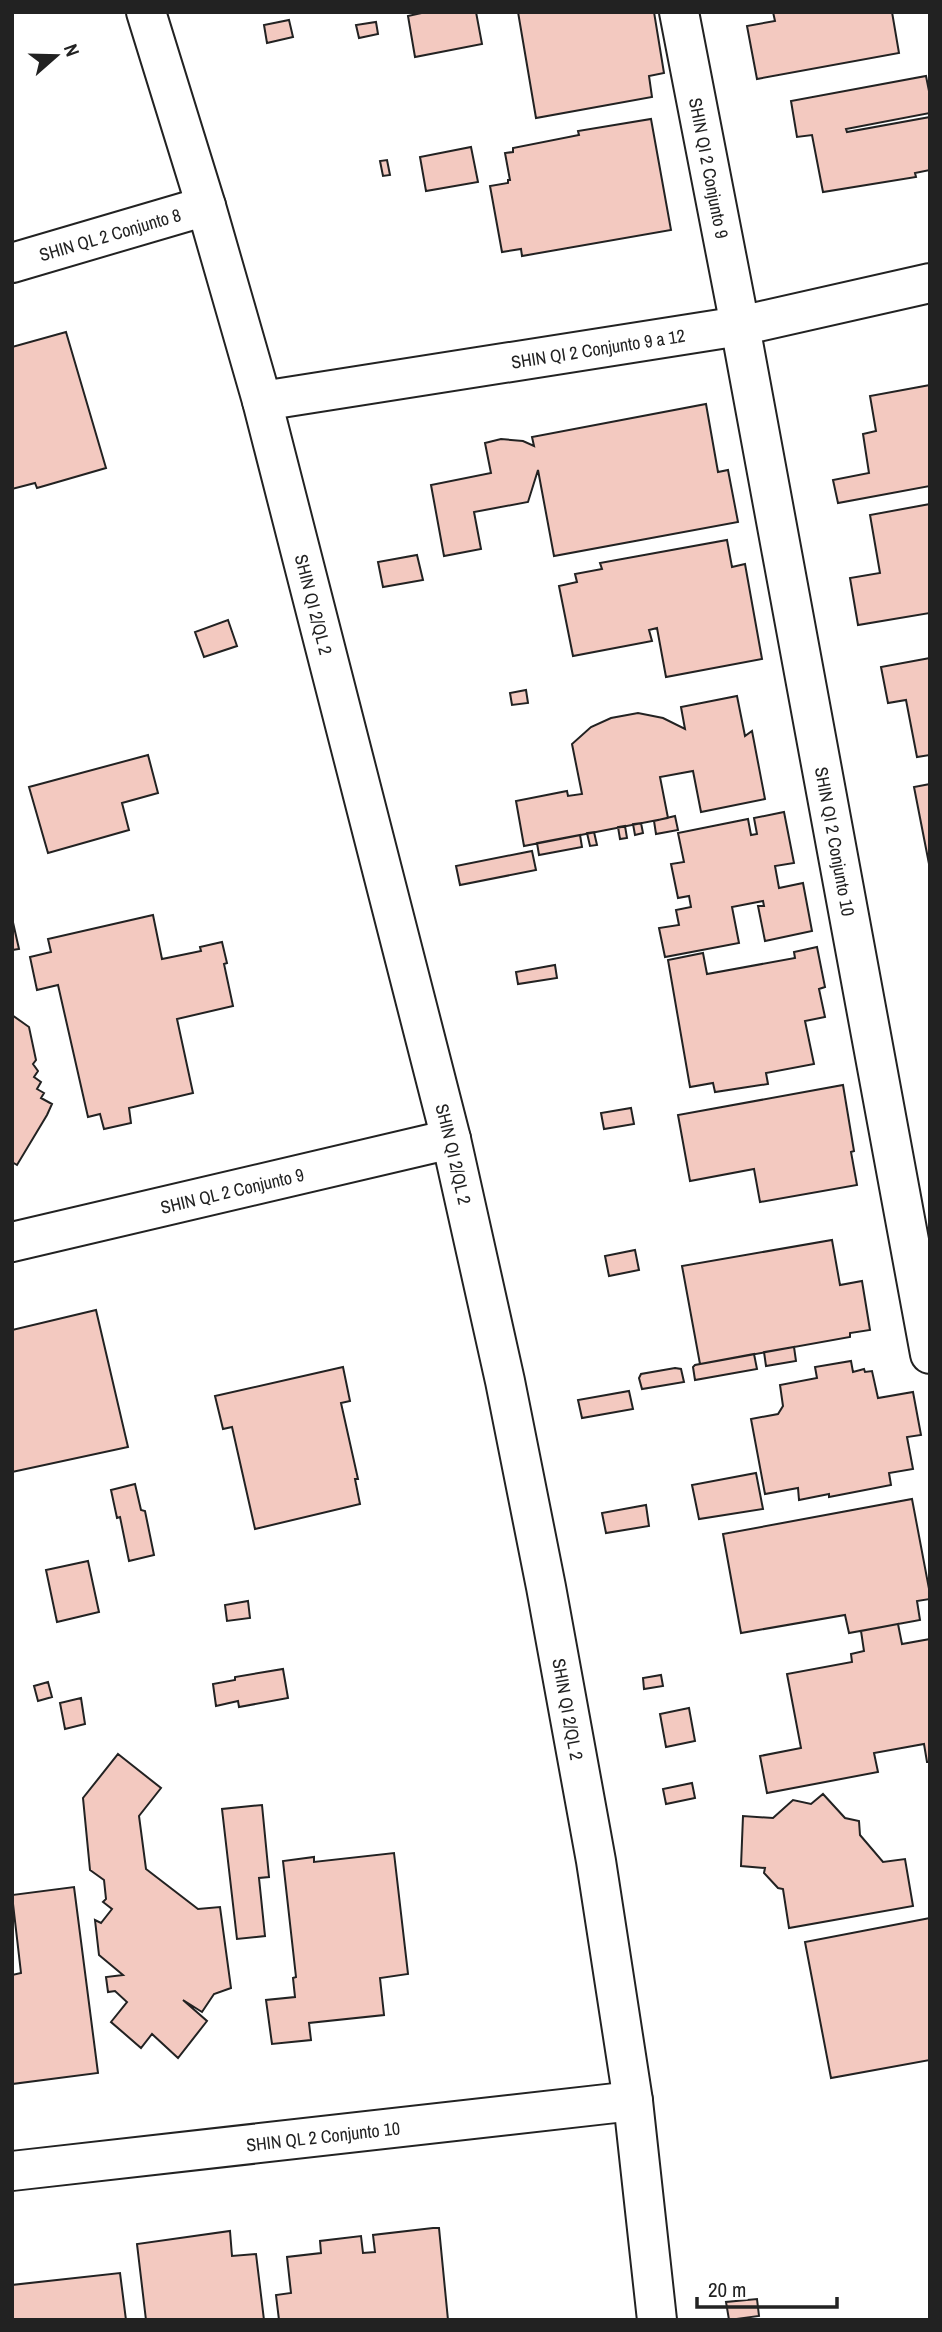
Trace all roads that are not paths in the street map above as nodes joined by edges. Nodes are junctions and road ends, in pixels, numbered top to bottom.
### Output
1 (146, 12) edge
2 (679, 12) edge
3 (206, 206) junction
4 (12, 263) edge
5 (930, 282) edge
6 (740, 326) junction
7 (262, 401) junction
8 (451, 1139) junction
9 (12, 1242) edge
10 (930, 1354) edge
11 (633, 2101) junction
12 (12, 2171) edge
13 (657, 2320) edge

1 - 3 street, SHIN QI 2/QL 2
2 - 6 street, SHIN QI 2 Conjunto 9
3 - 4 street, SHIN QL 2 Conjunto 8
3 - 7 street, SHIN QI 2/QL 2
5 - 6 street, SHIN QI 2 Conjunto 9 a 12
6 - 7 street, SHIN QI 2 Conjunto 9 a 12
6 - 10 street, SHIN QI 2 Conjunto 10
7 - 8 street, SHIN QI 2/QL 2
8 - 9 street, SHIN QL 2 Conjunto 9
8 - 11 street, SHIN QI 2/QL 2
11 - 12 street, SHIN QL 2 Conjunto 10
11 - 13 street, SHIN QI 2/QL 2

